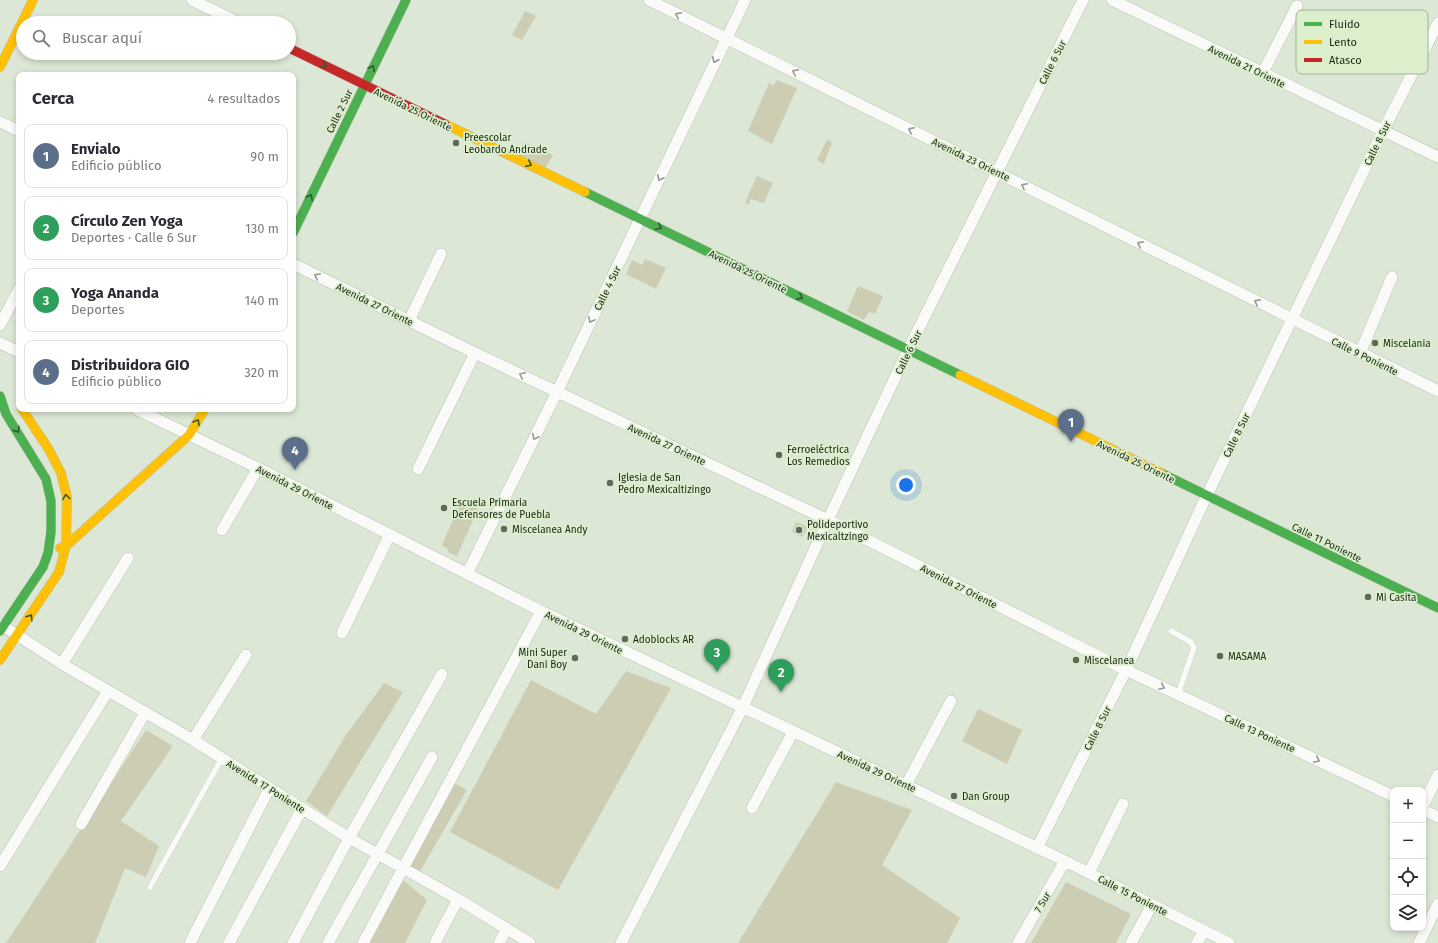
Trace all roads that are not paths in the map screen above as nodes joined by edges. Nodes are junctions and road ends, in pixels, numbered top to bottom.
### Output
1 (33, 0) edge
2 (192, 0) edge
3 (406, 0) edge
4 (649, 0) edge
5 (744, 0) edge
6 (1083, 0) edge
7 (1112, 0) edge
8 (1297, 6) dead end
9 (25, 16) edge
10 (225, 16) edge
11 (1438, 23) edge
12 (16, 34) edge
13 (726, 38) junction
14 (1428, 43) edge
15 (296, 51) edge
16 (0, 66) edge
17 (1262, 74) junction
18 (1412, 74) edge
19 (364, 85) junction
20 (0, 122) edge
21 (16, 130) edge
22 (1383, 131) junction
23 (1438, 157) edge
24 (997, 172) junction
25 (640, 218) junction
26 (296, 226) edge
27 (441, 254) dead end
28 (296, 265) edge
29 (1392, 277) dead end
30 (16, 295) edge
31 (1292, 320) junction
32 (408, 321) junction
33 (0, 324) edge
34 (0, 343) edge
35 (908, 350) junction
36 (16, 351) edge
37 (475, 353) junction
38 (1360, 353) junction
39 (1438, 391) edge
40 (0, 392) edge
41 (557, 392) junction
42 (0, 396) edge
43 (16, 404) edge
44 (24, 412) edge
45 (142, 412) edge
46 (203, 412) edge
47 (190, 435) junction
48 (258, 468) junction
49 (418, 468) dead end
50 (1206, 495) junction
51 (828, 520) junction
52 (222, 530) dead end
53 (390, 534) junction
54 (66, 546) junction
55 (48, 553) junction
56 (128, 558) dead end
57 (467, 574) junction
58 (1438, 608) edge
59 (541, 611) junction
60 (2, 628) edge
61 (1171, 631) dead end
62 (342, 632) dead end
63 (17, 636) junction
64 (246, 655) dead end
65 (0, 660) edge
66 (62, 664) junction
67 (1126, 670) junction
68 (442, 674) dead end
69 (108, 691) junction
70 (1178, 694) junction
71 (952, 701) dead end
72 (742, 709) junction
73 (144, 713) junction
74 (793, 732) junction
75 (193, 740) junction
76 (432, 757) dead end
77 (222, 758) junction
78 (1438, 775) edge
79 (906, 785) junction
80 (269, 789) junction
81 (1390, 795) edge
82 (1426, 800) edge
83 (1123, 804) dead end
84 (752, 808) dead end
85 (302, 809) junction
86 (1426, 811) edge
87 (1438, 817) edge
88 (81, 824) dead end
89 (349, 838) junction
90 (1037, 848) junction
91 (378, 854) junction
92 (1065, 861) junction
93 (0, 866) edge
94 (402, 868) junction
95 (1089, 873) junction
96 (150, 887) dead end
97 (458, 899) junction
98 (1438, 904) edge
99 (1152, 905) junction
100 (507, 928) junction
101 (1204, 931) junction
102 (190, 943) edge
103 (229, 943) edge
104 (293, 943) edge
105 (328, 943) edge
106 (363, 943) edge
107 (435, 943) edge
108 (498, 943) edge
109 (530, 943) edge
110 (621, 943) edge
111 (1018, 943) edge
112 (1131, 943) edge
113 (1197, 943) edge
114 (1229, 943) edge
115 (1419, 943) edge

1 - 9 street
2 - 10 street
19 -> 3 street, Calle 2 Sur
13 -> 4 street, Avenida 23 Oriente
5 - 13 street, Calle 4 Sur
6 - 24 street, Calle 6 Sur
7 - 17 street, Avenida 21 Oriente
8 - 17 street
11 - 14 street, Calle 8 Sur
12 - 16 street
24 -> 13 street, Avenida 23 Oriente
13 -> 25 street, Calle 4 Sur
15 -> 19 street, Avenida 25 Oriente
17 - 22 street, Avenida 21 Oriente
18 - 22 street, Calle 8 Sur
19 -> 25 street, Avenida 25 Oriente
26 -> 19 street, Calle 2 Sur
20 - 21 street
22 - 23 street, Avenida 21 Oriente
22 - 31 street, Calle 8 Sur
31 -> 24 street, Avenida 23 Oriente
24 - 35 street, Calle 6 Sur
25 -> 35 street, Avenida 25 Oriente
25 -> 41 street, Calle 4 Sur
27 - 32 street
32 -> 28 street, Avenida 27 Oriente
29 - 38 street
30 - 33 street
31 - 38 street, Calle 9 Poniente
31 - 50 street, Calle 8 Sur
32 - 37 street, Avenida 27 Oriente
34 - 36 street
35 - 50 street, Avenida 25 Oriente
35 - 51 street, Calle 6 Sur
41 -> 37 street, Avenida 27 Oriente
37 - 49 street
38 - 39 street, Calle 9 Poniente
40 - 43 street
41 - 51 street, Avenida 27 Oriente
41 -> 57 street, Calle 4 Sur
42 -> 55 street
54 -> 44 street
45 - 47 street, Avenida 29 Oriente
47 -> 46 street
47 - 48 street, Avenida 29 Oriente
47 - 54 street
48 - 52 street
48 - 53 street, Avenida 29 Oriente
50 - 58 street, Calle 11 Poniente
50 - 67 street, Calle 8 Sur
51 - 67 street, Avenida 27 Oriente
51 - 72 street, Calle 6 Sur
53 - 57 street, Avenida 29 Oriente
53 - 62 street
54 - 55 street
63 -> 54 street
55 - 60 street
56 - 66 street
57 - 59 street, Avenida 29 Oriente
59 - 72 street, Avenida 29 Oriente
59 - 94 street
60 - 63 street, Avenida 17 Poniente
61 - 70 lane
63 - 65 street
63 - 66 street, Avenida 17 Poniente
64 - 75 street
66 - 69 street, Avenida 17 Poniente
67 -> 70 street, Calle 13 Poniente
67 - 90 street, Calle 8 Sur
68 - 89 street
69 - 73 street, Avenida 17 Poniente
69 - 93 street
70 -> 81 street, Calle 13 Poniente
71 - 79 street
72 - 74 street, Avenida 29 Oriente
72 - 110 street, Calle 6 Sur
73 - 75 street, Avenida 17 Poniente
73 - 88 street
74 - 79 street, Avenida 29 Oriente
74 - 84 street
75 - 77 street, Avenida 17 Poniente
76 - 91 street
77 - 80 street, Avenida 17 Poniente
77 - 96 lane
78 - 82 street
79 - 90 street, Avenida 29 Oriente
80 - 85 street, Avenida 17 Poniente
80 - 102 street
83 - 95 street
85 - 89 street, Avenida 17 Poniente
85 - 103 street
86 - 87 street
89 - 91 street, Avenida 17 Poniente
89 - 104 street
90 - 92 street, Calle 15 Poniente
91 - 94 street, Avenida 17 Poniente
91 - 105 street
92 - 95 street, Calle 15 Poniente
92 - 111 street, 7 Sur
94 - 97 street, Avenida 17 Poniente
94 - 106 street
95 - 99 street, Calle 15 Poniente
97 - 100 street, Avenida 17 Poniente
97 - 107 street
98 - 115 street
99 - 101 street, Calle 15 Poniente
99 - 112 street
100 - 108 street
100 - 109 street, Avenida 17 Poniente
101 - 113 street
101 - 114 street, Calle 15 Poniente

